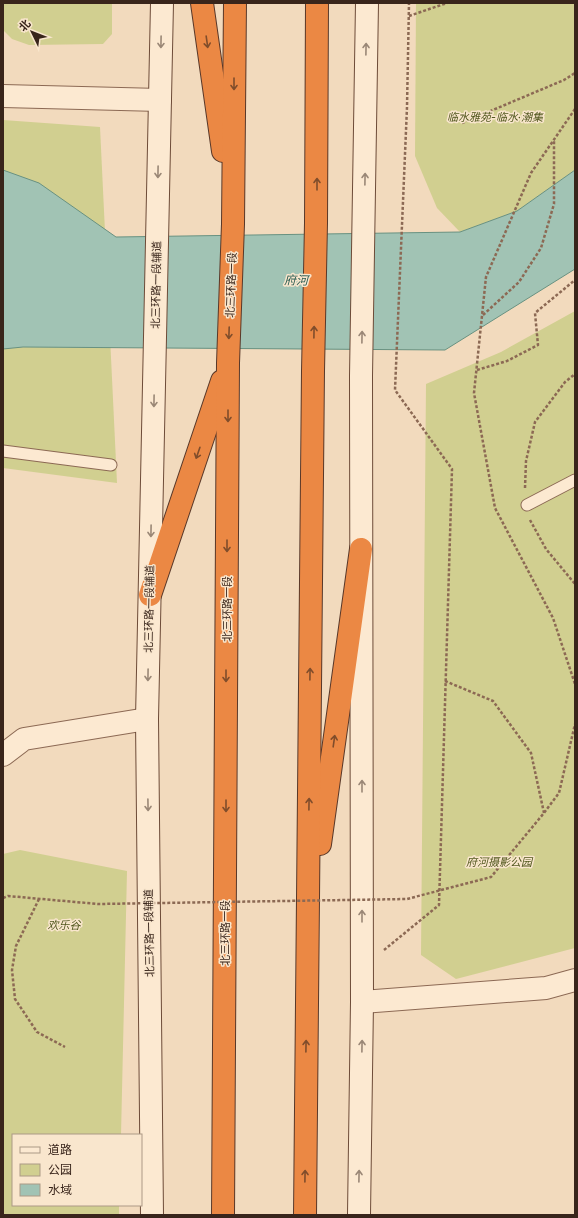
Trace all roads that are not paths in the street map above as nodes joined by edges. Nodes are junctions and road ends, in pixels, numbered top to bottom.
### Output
1 (162, 3) edge
2 (202, 3) edge
3 (235, 3) edge
4 (317, 3) edge
5 (323, 3) edge
6 (367, 3) edge
7 (318, 37) junction
8 (3, 96) edge
9 (160, 100) junction
10 (233, 224) junction
11 (228, 363) junction
12 (3, 451) edge
13 (111, 465) dead end
14 (575, 480) edge
15 (527, 505) dead end
16 (362, 549) junction
17 (150, 595) junction
18 (147, 719) junction
19 (3, 755) edge
20 (307, 933) junction
21 (575, 980) edge
22 (362, 1002) junction
23 (223, 1208) edge
24 (152, 1215) edge
25 (305, 1215) edge
26 (358, 1215) edge

1 -> 9 main road, 北三环路一段辅道
2 -> 10 highway
3 -> 10 highway, 北三环路一段
4 - 7 highway
5 - 7 highway
16 -> 6 main road
20 -> 7 highway
8 - 9 main road
9 -> 17 main road, 北三环路一段辅道
10 -> 11 highway, 北三环路一段
11 -> 17 highway
11 -> 23 highway, 北三环路一段
12 - 13 lane
14 - 15 lane
20 -> 16 highway
22 -> 16 main road
17 -> 18 main road, 北三环路一段辅道
18 - 19 main road
18 -> 24 main road, 北三环路一段辅道
25 -> 20 highway
21 - 22 main road
26 -> 22 main road

